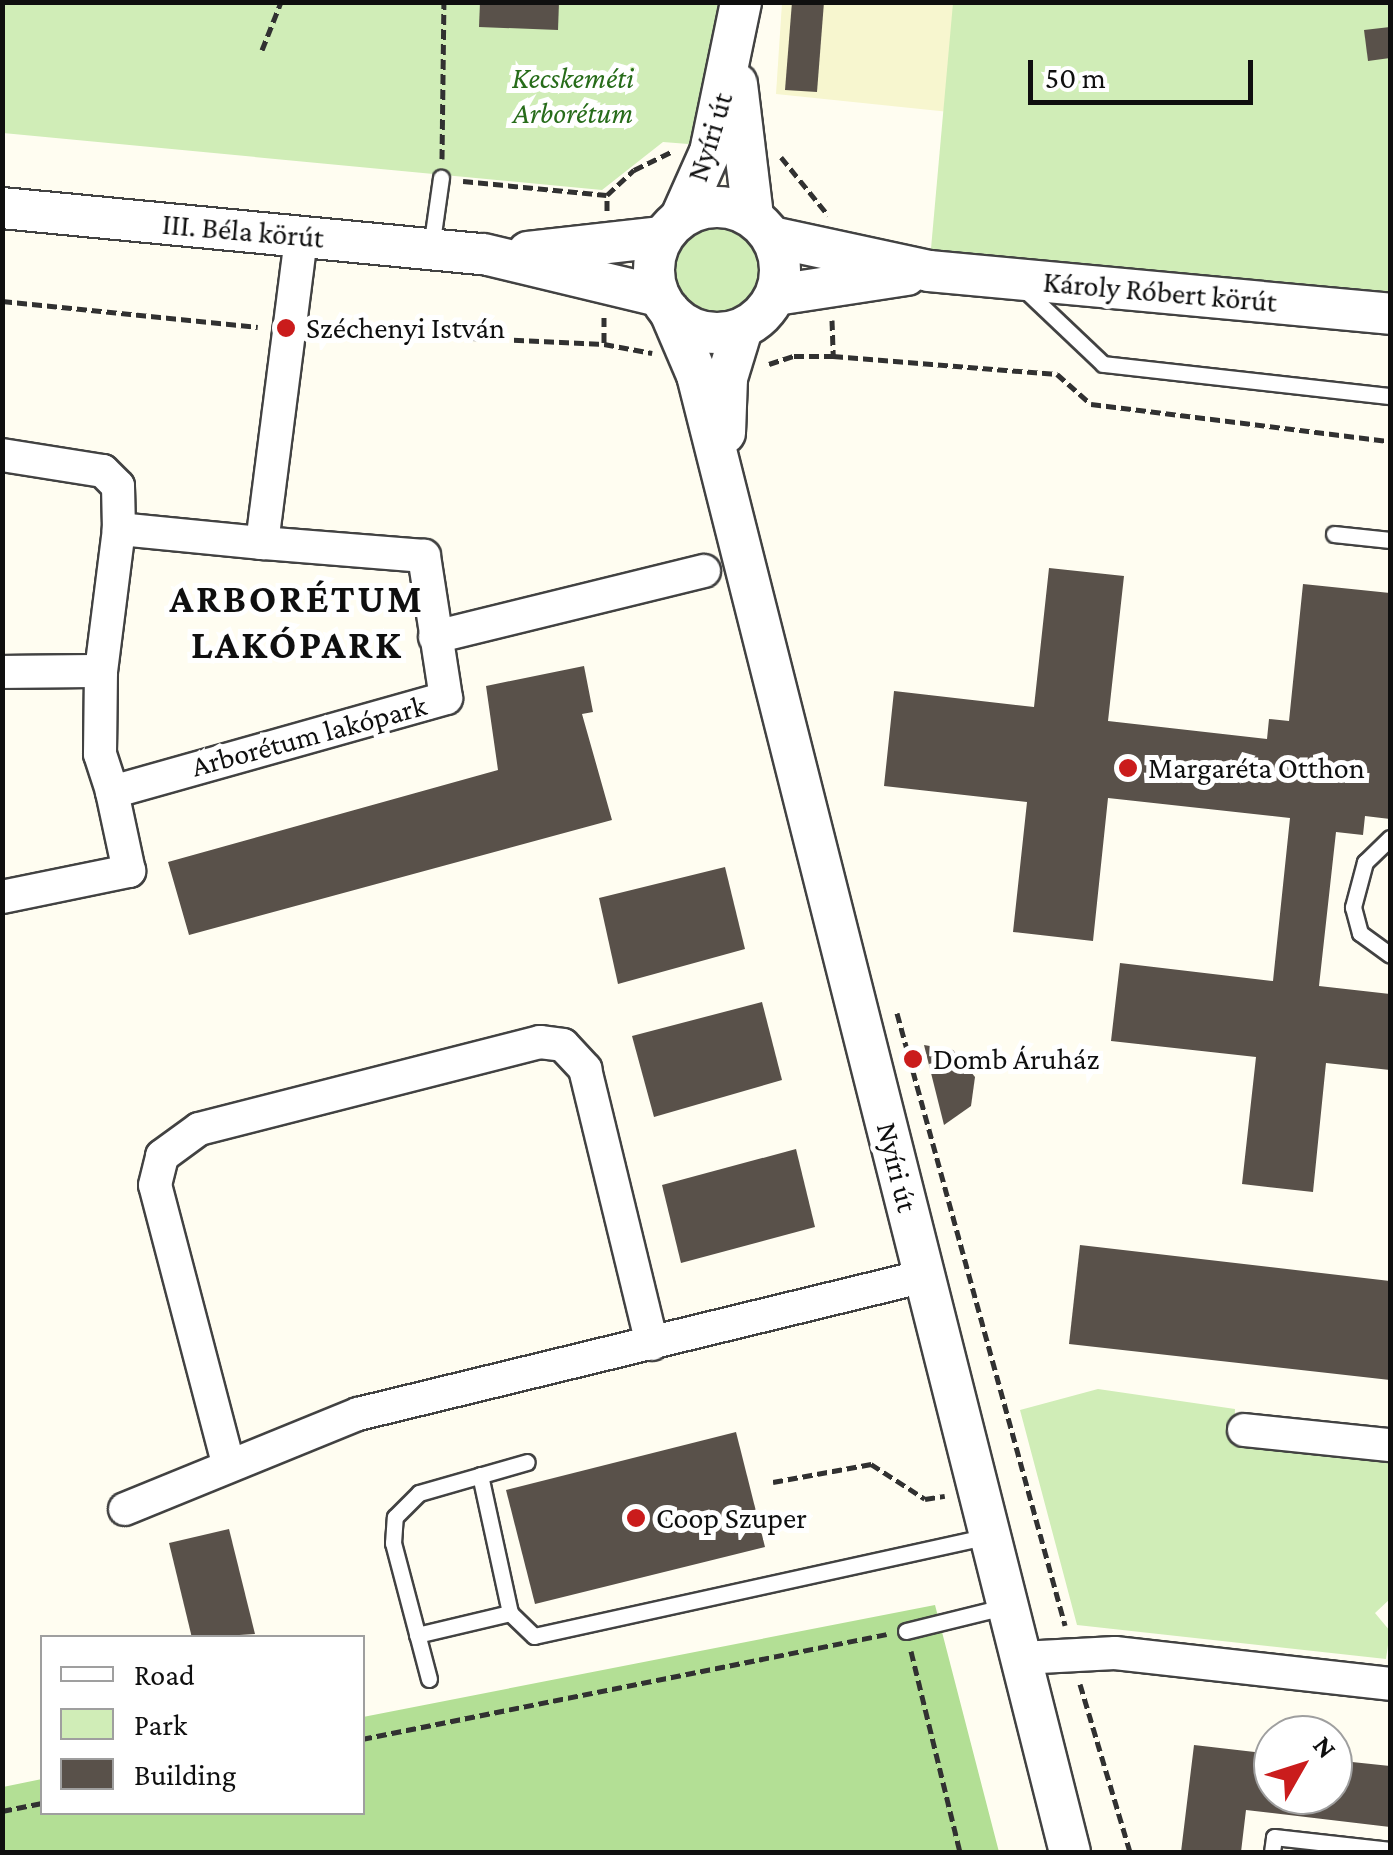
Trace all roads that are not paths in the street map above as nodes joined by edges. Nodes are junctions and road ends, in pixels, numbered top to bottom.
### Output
1 (741, 2) edge
2 (734, 56) junction
3 (441, 176) road end
4 (2, 208) edge
5 (672, 227) junction
6 (762, 227) junction
7 (301, 237) junction
8 (432, 248) junction
9 (484, 254) junction
10 (930, 271) junction
11 (1013, 279) junction
12 (776, 295) junction
13 (664, 304) junction
14 (1390, 314) edge
15 (742, 328) junction
16 (1390, 396) edge
17 (2, 456) edge
18 (724, 482) junction
19 (119, 529) junction
20 (1334, 534) dead end
21 (1390, 540) edge
22 (262, 543) junction
23 (704, 571) dead end
24 (435, 637) junction
25 (101, 671) junction
26 (2, 672) edge
27 (112, 792) junction
28 (1390, 838) edge
29 (2, 897) edge
30 (1390, 955) edge
31 (925, 1276) junction
32 (652, 1344) junction
33 (1244, 1430) dead end
34 (1390, 1445) edge
35 (527, 1462) dead end
36 (228, 1463) junction
37 (480, 1475) junction
38 (125, 1510) dead end
39 (991, 1535) junction
40 (1008, 1606) junction
41 (510, 1612) junction
42 (906, 1630) road end
43 (417, 1635) junction
44 (1020, 1658) junction
45 (429, 1679) dead end
46 (1390, 1684) edge
47 (1390, 1850) edge
48 (1070, 1852) edge
49 (1272, 1852) edge

1 - 2 street, Nyíri út
2 - 5 street, Nyíri út
2 - 6 street, Nyíri út
3 - 8 lane
4 - 7 street, III. Béla körút
5 - 6 street
5 - 9 street, III. Béla körút
5 - 13 street
6 - 10 street, Károly Róbert körút
6 - 12 street
7 - 8 street, III. Béla körút
7 - 22 street
8 - 9 street, III. Béla körút
9 - 13 street, III. Béla körút
10 - 11 street, Károly Róbert körút
10 - 12 street, Károly Róbert körút
11 - 14 street, Károly Róbert körút
11 - 16 lane
12 - 15 street
13 - 15 street
13 - 18 street, Nyíri út
15 - 18 street, Nyíri út
17 - 19 street
18 - 31 street, Nyíri út
19 - 22 street, Arborétum lakópark
19 - 25 street
20 - 21 lane
22 - 24 street, Arborétum lakópark
23 - 24 street
24 - 27 street, Arborétum lakópark
25 - 26 street
25 - 27 street
27 - 29 street
28 - 30 lane
31 - 32 street
31 - 39 street, Nyíri út
32 - 36 street
32 - 36 street
33 - 34 street
35 - 37 lane
36 - 38 street
37 - 41 lane
37 - 43 lane
39 - 40 street, Nyíri út
39 - 41 lane
40 - 42 lane
40 - 44 street, Nyíri út
41 - 43 lane
43 - 45 lane
44 - 46 street
44 - 48 street, Nyíri út
47 - 49 lane

